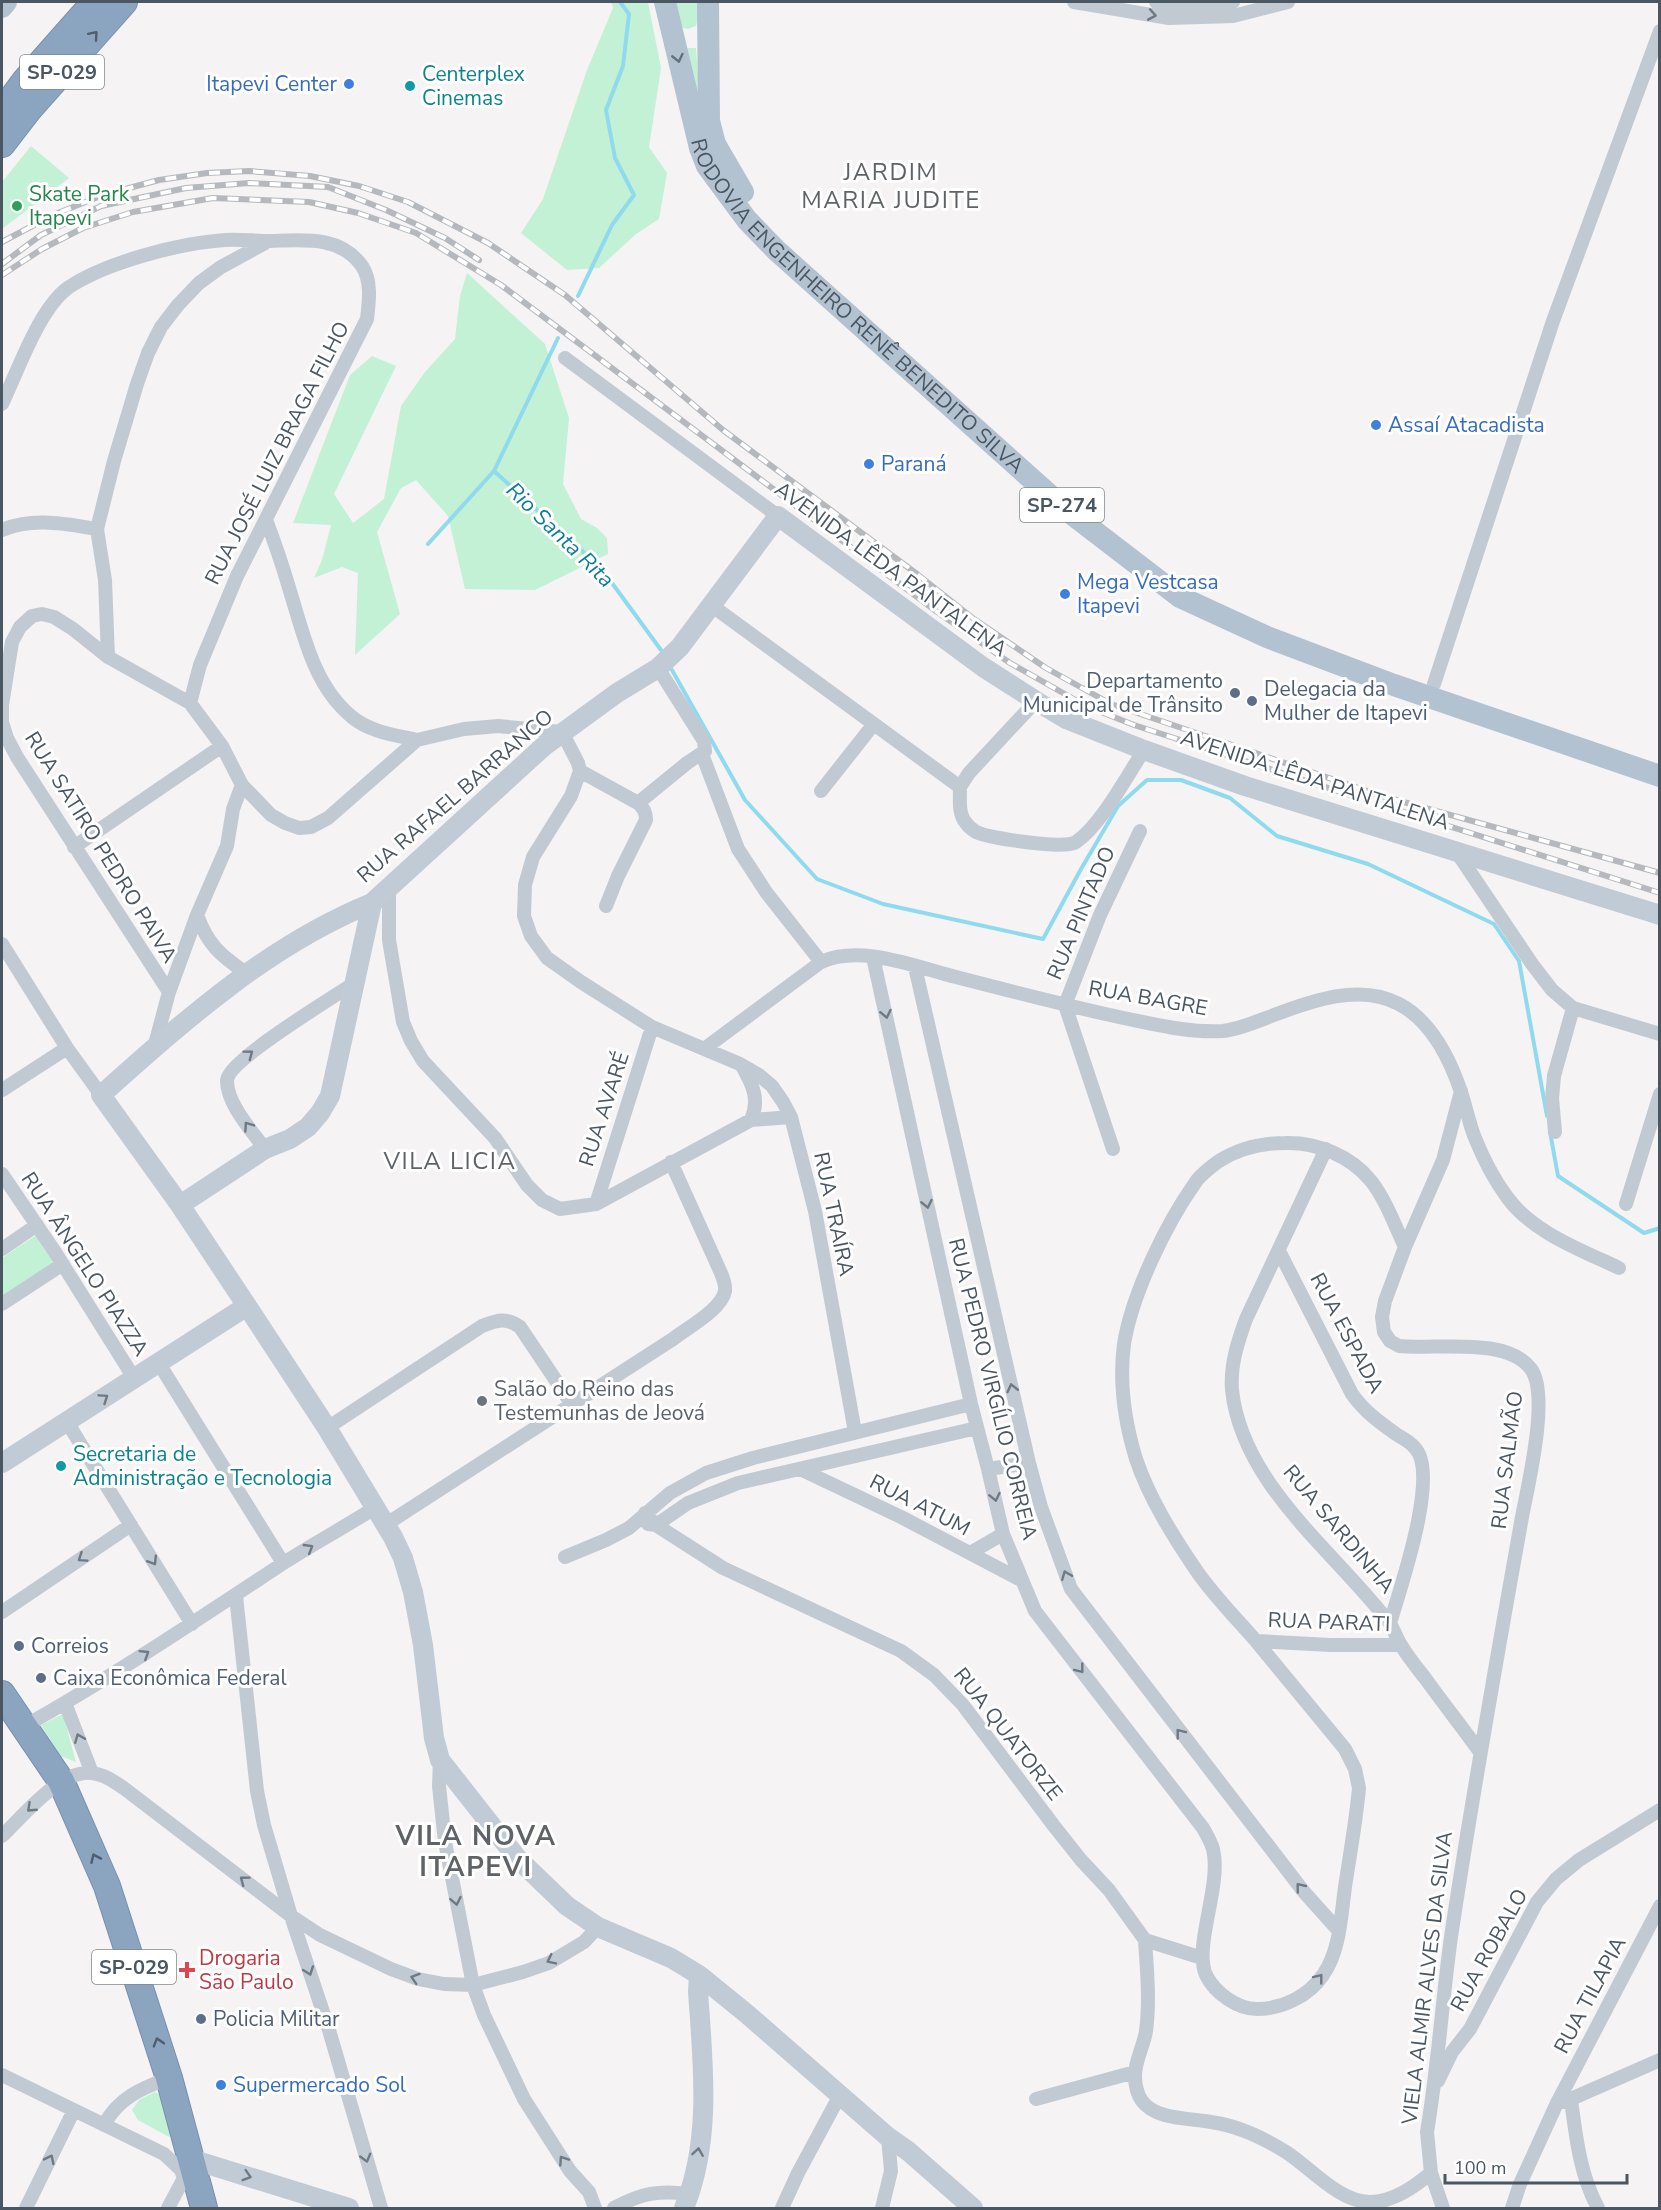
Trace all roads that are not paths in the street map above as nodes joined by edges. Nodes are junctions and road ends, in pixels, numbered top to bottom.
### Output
1 (6, 2) edge
2 (95, 2) edge
3 (124, 2) edge
4 (1074, 2) edge
5 (1156, 2) edge
6 (1233, 2) edge
7 (1288, 2) edge
8 (2, 7) edge
9 (666, 10) edge
10 (709, 12) edge
11 (1659, 31) edge
12 (2, 112) edge
13 (2, 144) edge
14 (269, 241) junction
15 (565, 358) dead end
16 (2, 404) edge
17 (778, 516) junction
18 (266, 520) junction
19 (97, 529) junction
20 (2, 530) edge
21 (711, 605) junction
22 (108, 657) junction
23 (658, 668) junction
24 (1434, 684) junction
25 (1036, 701) junction
26 (190, 703) junction
27 (3, 722) edge
28 (873, 724) junction
29 (561, 732) junction
30 (417, 740) junction
31 (222, 746) junction
32 (1144, 750) junction
33 (702, 754) junction
34 (1659, 762) edge
35 (580, 771) junction
36 (1659, 776) edge
37 (242, 785) junction
38 (960, 788) junction
39 (822, 791) dead end
40 (638, 803) junction
41 (1140, 831) dead end
42 (74, 847) junction
43 (1456, 850) junction
44 (389, 889) junction
45 (372, 903) junction
46 (606, 906) dead end
47 (197, 915) junction
48 (1659, 915) edge
49 (2, 944) edge
50 (873, 957) junction
51 (821, 962) junction
52 (915, 966) junction
53 (246, 973) junction
54 (353, 984) junction
55 (169, 992) junction
56 (1065, 1005) junction
57 (1573, 1008) junction
58 (652, 1027) junction
59 (1659, 1035) edge
60 (67, 1048) junction
61 (154, 1048) junction
62 (704, 1049) junction
63 (740, 1064) junction
64 (2, 1090) edge
65 (1461, 1091) junction
66 (1659, 1094) edge
67 (101, 1095) junction
68 (791, 1117) junction
69 (751, 1120) junction
70 (1555, 1132) dead end
71 (265, 1149) junction
72 (1113, 1149) dead end
73 (1326, 1149) junction
74 (671, 1162) junction
75 (2, 1174) edge
76 (596, 1204) junction
77 (1626, 1204) dead end
78 (180, 1206) junction
79 (37, 1226) junction
80 (1406, 1248) junction
81 (2, 1249) edge
82 (1279, 1251) junction
83 (63, 1264) junction
84 (1619, 1268) dead end
85 (2, 1304) edge
86 (247, 1306) junction
87 (158, 1362) junction
88 (134, 1378) junction
89 (571, 1403) junction
90 (971, 1404) junction
91 (67, 1422) junction
92 (327, 1428) junction
93 (977, 1428) junction
94 (855, 1432) junction
95 (2, 1462) edge
96 (1029, 1463) junction
97 (800, 1469) junction
98 (988, 1469) junction
99 (376, 1507) junction
100 (645, 1513) junction
101 (131, 1525) junction
102 (385, 1525) junction
103 (656, 1525) junction
104 (628, 1528) junction
105 (1003, 1534) junction
106 (970, 1553) junction
107 (565, 1557) dead end
108 (284, 1563) junction
109 (1021, 1580) junction
110 (236, 1596) junction
111 (2, 1612) edge
112 (1390, 1623) junction
113 (192, 1624) junction
114 (1256, 1641) junction
115 (1401, 1645) junction
116 (2, 1694) edge
117 (65, 1703) junction
118 (23, 1727) junction
119 (1480, 1752) junction
120 (440, 1760) junction
121 (92, 1773) junction
122 (61, 1781) junction
123 (1659, 1810) edge
124 (2, 1836) edge
125 (1659, 1906) edge
126 (291, 1916) junction
127 (598, 1927) junction
128 (1339, 1930) junction
129 (1144, 1940) junction
130 (1202, 1958) junction
131 (699, 1975) junction
132 (473, 1985) junction
133 (1659, 2060) edge
134 (1135, 2072) junction
135 (2, 2074) edge
136 (169, 2078) junction
137 (1434, 2088) junction
138 (840, 2095) junction
139 (1036, 2099) dead end
140 (1571, 2100) junction
141 (1557, 2103) junction
142 (74, 2110) junction
143 (104, 2125) junction
144 (888, 2136) junction
145 (186, 2165) junction
146 (1431, 2173) junction
147 (686, 2201) edge
148 (26, 2208) edge
149 (168, 2208) edge
150 (204, 2208) edge
151 (350, 2208) edge
152 (381, 2208) edge
153 (595, 2208) edge
154 (614, 2208) edge
155 (782, 2208) edge
156 (882, 2208) edge
157 (973, 2208) edge
158 (1443, 2208) edge
159 (1512, 2208) edge
160 (1598, 2208) edge

1 - 8 main road
2 - 12 highway, SP-029
13 -> 3 highway, SP-029
4 -> 7 street
5 - 6 street
9 - 10 main road
9 -> 36 main road, RODOVIA ENGENHEIRO RENÊ BENEDITO SILVA / SP-274
10 - 24 main road, RODOVIA ENGENHEIRO RENÊ BENEDITO SILVA / SP-274
11 - 24 street
14 - 16 street, RUA JOSÉ LUIZ BRAGA FILHO
14 - 18 street, RUA JOSÉ LUIZ BRAGA FILHO
14 - 19 street
15 - 17 street, AVENIDA LÊDA PANTALENA
17 - 21 street, RUA RAFAEL BARRANCO
17 - 25 street, AVENIDA LÊDA PANTALENA
18 - 26 street, RUA JOSÉ LUIZ BRAGA FILHO
18 - 30 street
19 - 20 street
19 - 22 street
21 - 23 street, RUA RAFAEL BARRANCO
21 - 28 street
22 - 26 street
22 - 27 street
23 - 29 street, RUA RAFAEL BARRANCO
23 - 33 street
24 - 34 main road, RODOVIA ENGENHEIRO RENÊ BENEDITO SILVA / SP-274
25 - 32 street, AVENIDA LÊDA PANTALENA
25 - 38 street
26 - 31 street
27 - 42 street, RUA SATIRO PEDRO PAIVA
28 - 38 street
28 - 39 street
29 - 30 street
29 - 35 street
29 - 44 street, RUA RAFAEL BARRANCO
30 - 37 street
31 - 37 street
31 - 42 street
32 - 38 street
32 - 43 street, AVENIDA LÊDA PANTALENA
33 - 40 street
33 - 51 street
35 - 40 street
35 - 58 street, RUA TRAÍRA
37 - 47 street
40 - 46 street
41 - 56 street, RUA PINTADO
42 - 55 street, RUA SATIRO PEDRO PAIVA
43 - 48 street, AVENIDA LÊDA PANTALENA
43 - 57 street
44 - 45 street, RUA RAFAEL BARRANCO
44 - 76 street
45 - 53 street, RUA RAFAEL BARRANCO
45 - 54 street
47 - 53 street
47 - 55 street
49 - 60 street
50 - 51 street, RUA BAGRE
50 - 52 street, RUA BAGRE
50 -> 90 street, RUA PEDRO VIRGÍLIO CORREIA
51 - 62 street, RUA BAGRE
52 - 56 street, RUA BAGRE
96 -> 52 street, RUA PEDRO VIRGÍLIO CORREIA
53 - 61 street, RUA RAFAEL BARRANCO
54 - 71 street
71 -> 54 street
55 - 61 street
56 - 65 street, RUA BAGRE
56 - 72 street, RUA PINTADO
57 - 59 street
57 - 70 street
58 - 62 street, RUA TRAÍRA
58 - 76 street, RUA AVARÉ
60 - 64 street
60 - 67 street
61 - 67 street, RUA RAFAEL BARRANCO
62 - 63 street, RUA TRAÍRA
63 - 68 street, RUA TRAÍRA
63 - 69 street
65 - 80 street, RUA SALMÃO
65 - 84 street, RUA BAGRE
66 - 77 street
67 - 78 street
68 - 69 street
68 - 94 street, RUA TRAÍRA
69 - 74 street
71 - 78 street
73 - 80 street
73 - 82 street, RUA SARDINHA
73 - 114 street
74 - 76 street
74 - 89 street
75 - 79 street, RUA ÂNGELO PIAZZA
78 - 86 street
79 - 81 street
79 - 83 street, RUA ÂNGELO PIAZZA
80 - 119 street, RUA SALMÃO
82 - 112 street, RUA ESPADA
82 - 112 street, RUA SARDINHA
83 - 85 street
83 - 88 street, RUA ÂNGELO PIAZZA
86 - 87 street
86 - 92 street
87 - 88 street
87 - 108 street
91 -> 88 street
89 - 92 street
89 - 102 street
90 - 93 street, RUA PEDRO VIRGÍLIO CORREIA
90 - 94 street
91 - 95 street
91 - 101 street
92 - 99 street
93 - 97 street
93 - 98 street, RUA PEDRO VIRGÍLIO CORREIA
94 - 100 street
96 - 98 street
128 -> 96 street, RUA PEDRO VIRGÍLIO CORREIA
97 - 103 street
97 - 106 street, RUA ATUM
98 -> 105 street, RUA PEDRO VIRGÍLIO CORREIA
99 - 102 street
108 -> 99 street
100 - 103 street, RUA QUATORZE
100 - 104 street
101 -> 111 street
101 -> 113 street
102 - 120 street
103 - 104 street
103 - 129 street, RUA QUATORZE
104 - 107 street
105 - 106 street
105 - 109 street, RUA PEDRO VIRGÍLIO CORREIA
106 - 109 street, RUA ATUM
108 - 110 street
109 -> 130 street, RUA PEDRO VIRGÍLIO CORREIA
110 - 113 street
110 - 126 street
112 - 115 street, RUA SARDINHA
117 -> 113 street
114 - 115 street, RUA PARATI
114 - 128 street
115 - 119 street, RUA SARDINHA
116 - 118 highway, SP-029
117 - 118 street
121 -> 117 street
118 - 122 highway, SP-029
119 - 137 street, VIELA ALMIR ALVES DA SILVA
120 - 127 street
120 -> 132 street
121 - 122 street
126 -> 121 street
122 -> 124 street
136 -> 122 highway, SP-029
123 - 137 street, RUA ROBALO
125 - 141 street, RUA TILAPIA
132 -> 126 street
126 -> 152 street
127 - 131 street
127 -> 132 street
130 -> 128 street
129 - 130 street
129 - 134 street
131 - 138 street
147 -> 131 street
153 -> 132 street
133 - 140 street
134 - 139 street
134 - 146 street
135 - 142 street
136 - 143 street
136 - 145 highway, SP-029
137 - 146 street, VIELA ALMIR ALVES DA SILVA
138 - 144 street
138 - 155 street
140 - 141 street
140 - 160 street
141 - 159 street, RUA TILAPIA
142 - 143 street
148 -> 142 street
143 - 145 street
144 - 156 street
144 - 157 street
145 - 149 street
145 - 150 highway, SP-029
145 -> 151 street
146 - 158 street, VIELA ALMIR ALVES DA SILVA
147 - 154 street

